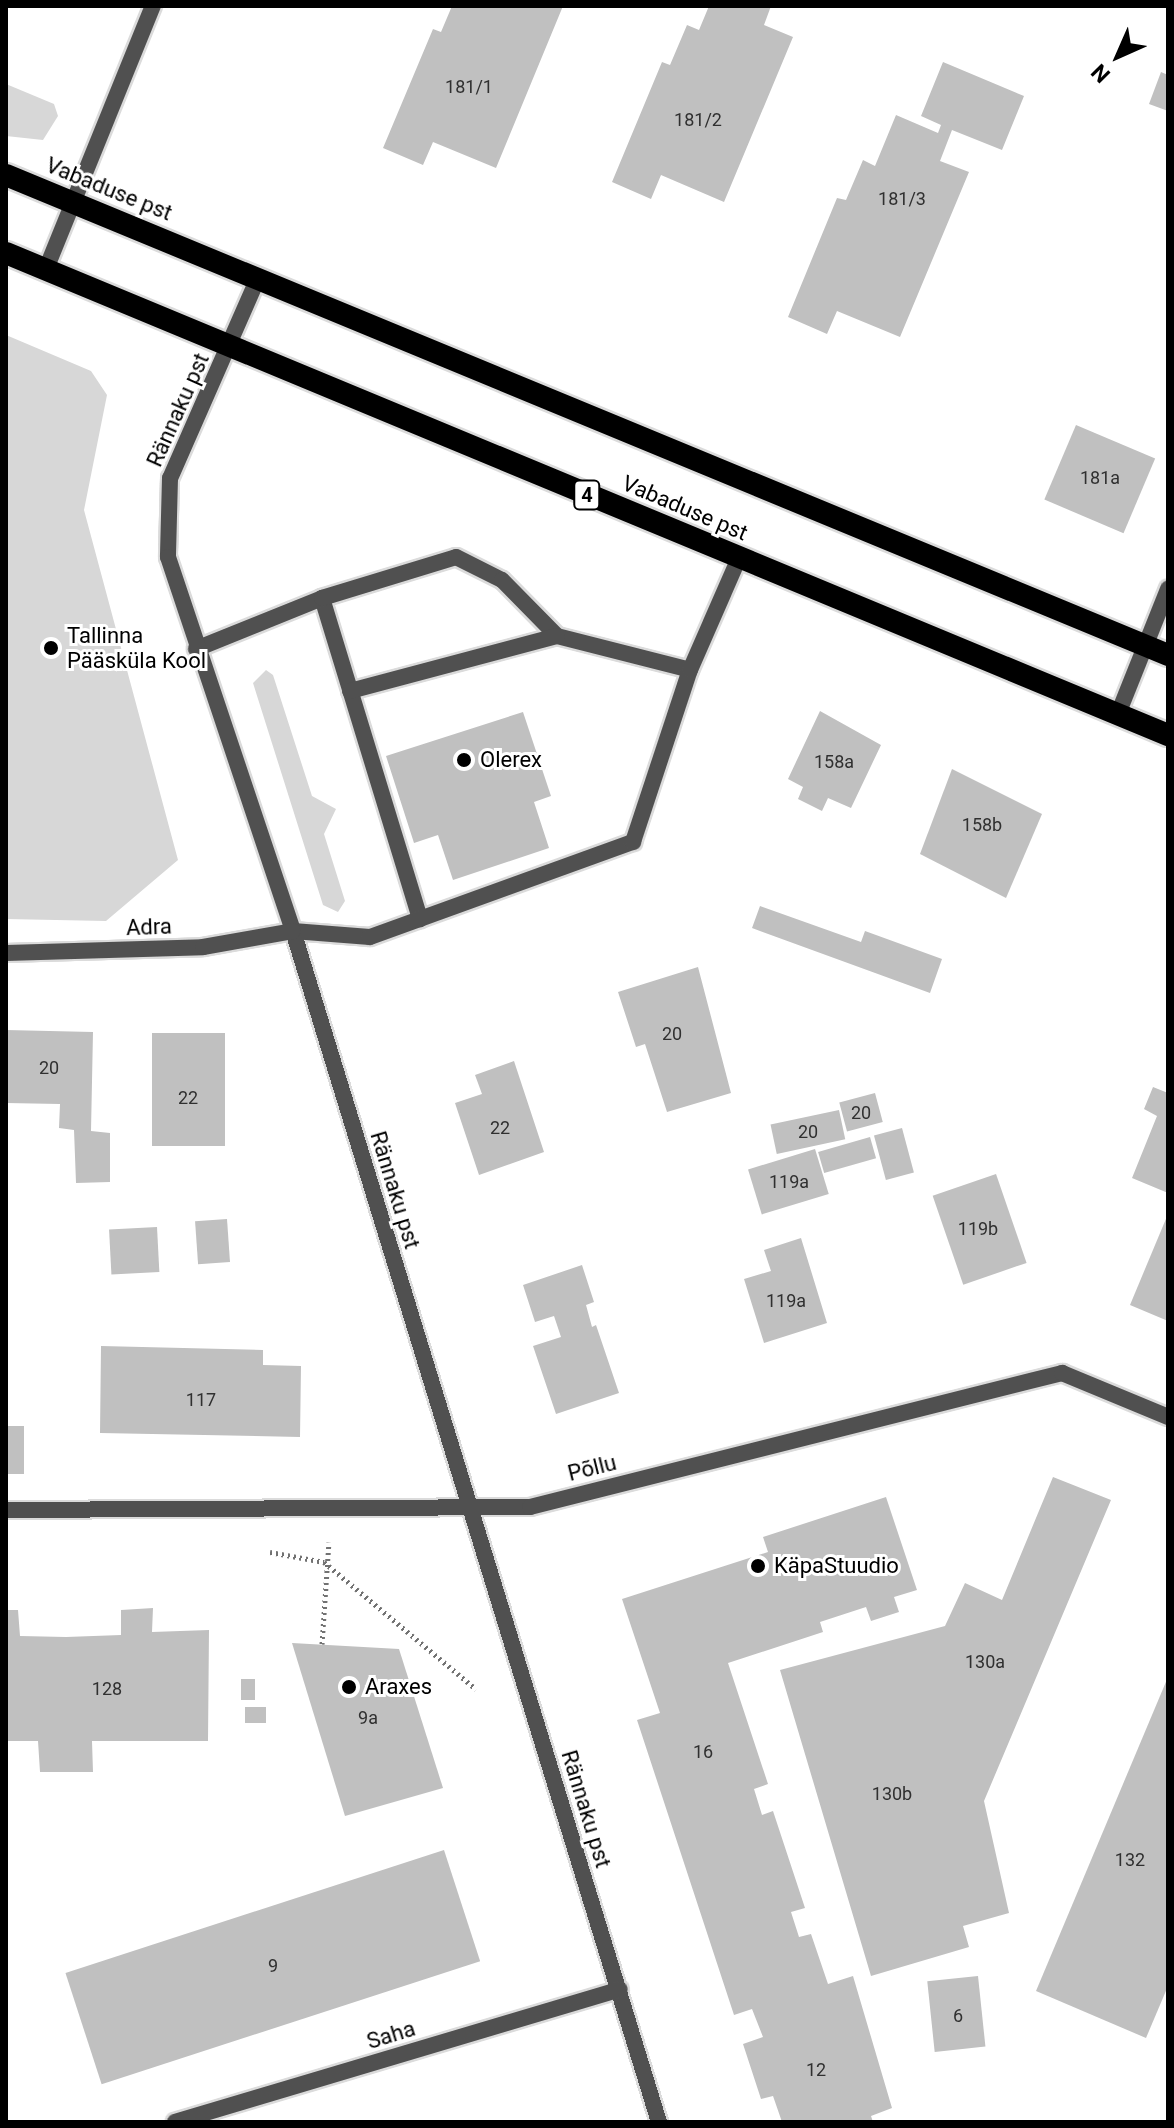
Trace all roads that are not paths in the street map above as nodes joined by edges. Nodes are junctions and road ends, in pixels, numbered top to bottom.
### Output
1 (153, 6) edge
2 (6, 175) edge
3 (73, 202) junction
4 (6, 253) edge
5 (46, 269) junction
6 (258, 278) junction
7 (230, 347) junction
8 (739, 558) junction
9 (1168, 589) edge
10 (322, 598) junction
11 (557, 636) junction
12 (1144, 645) junction
13 (196, 649) junction
14 (1168, 655) edge
15 (690, 670) junction
16 (350, 691) junction
17 (1118, 714) junction
18 (1168, 735) edge
19 (420, 919) junction
20 (293, 931) junction
21 (6, 953) edge
22 (1168, 1417) edge
23 (468, 1508) junction
24 (6, 1510) edge
25 (620, 1989) junction
26 (175, 2122) edge
27 (659, 2122) edge

1 - 3 street
2 - 3 highway, Vabaduse pst
3 - 5 street
3 - 6 highway, Vabaduse pst
4 - 5 highway, Vabaduse pst / 4
5 - 7 highway, Vabaduse pst / 4
6 - 7 street, Rännaku pst
6 - 12 highway, Vabaduse pst
7 - 8 highway, Vabaduse pst / 4
7 - 13 street, Rännaku pst
8 - 15 street
8 - 17 highway, Vabaduse pst / 4
9 - 12 street
10 - 11 street
10 - 13 street
10 - 16 street
11 - 15 street
11 - 16 street
12 - 14 highway, Vabaduse pst
12 - 17 street
13 - 20 street, Rännaku pst
15 - 19 street, Adra
16 - 19 street
17 - 18 highway, Vabaduse pst / 4
19 - 20 street, Adra
20 - 21 street, Adra
20 - 23 street, Rännaku pst
22 - 23 street, Põllu
23 - 24 street, Põllu
23 - 25 street, Rännaku pst
25 - 26 street, Saha
25 - 27 street, Rännaku pst

